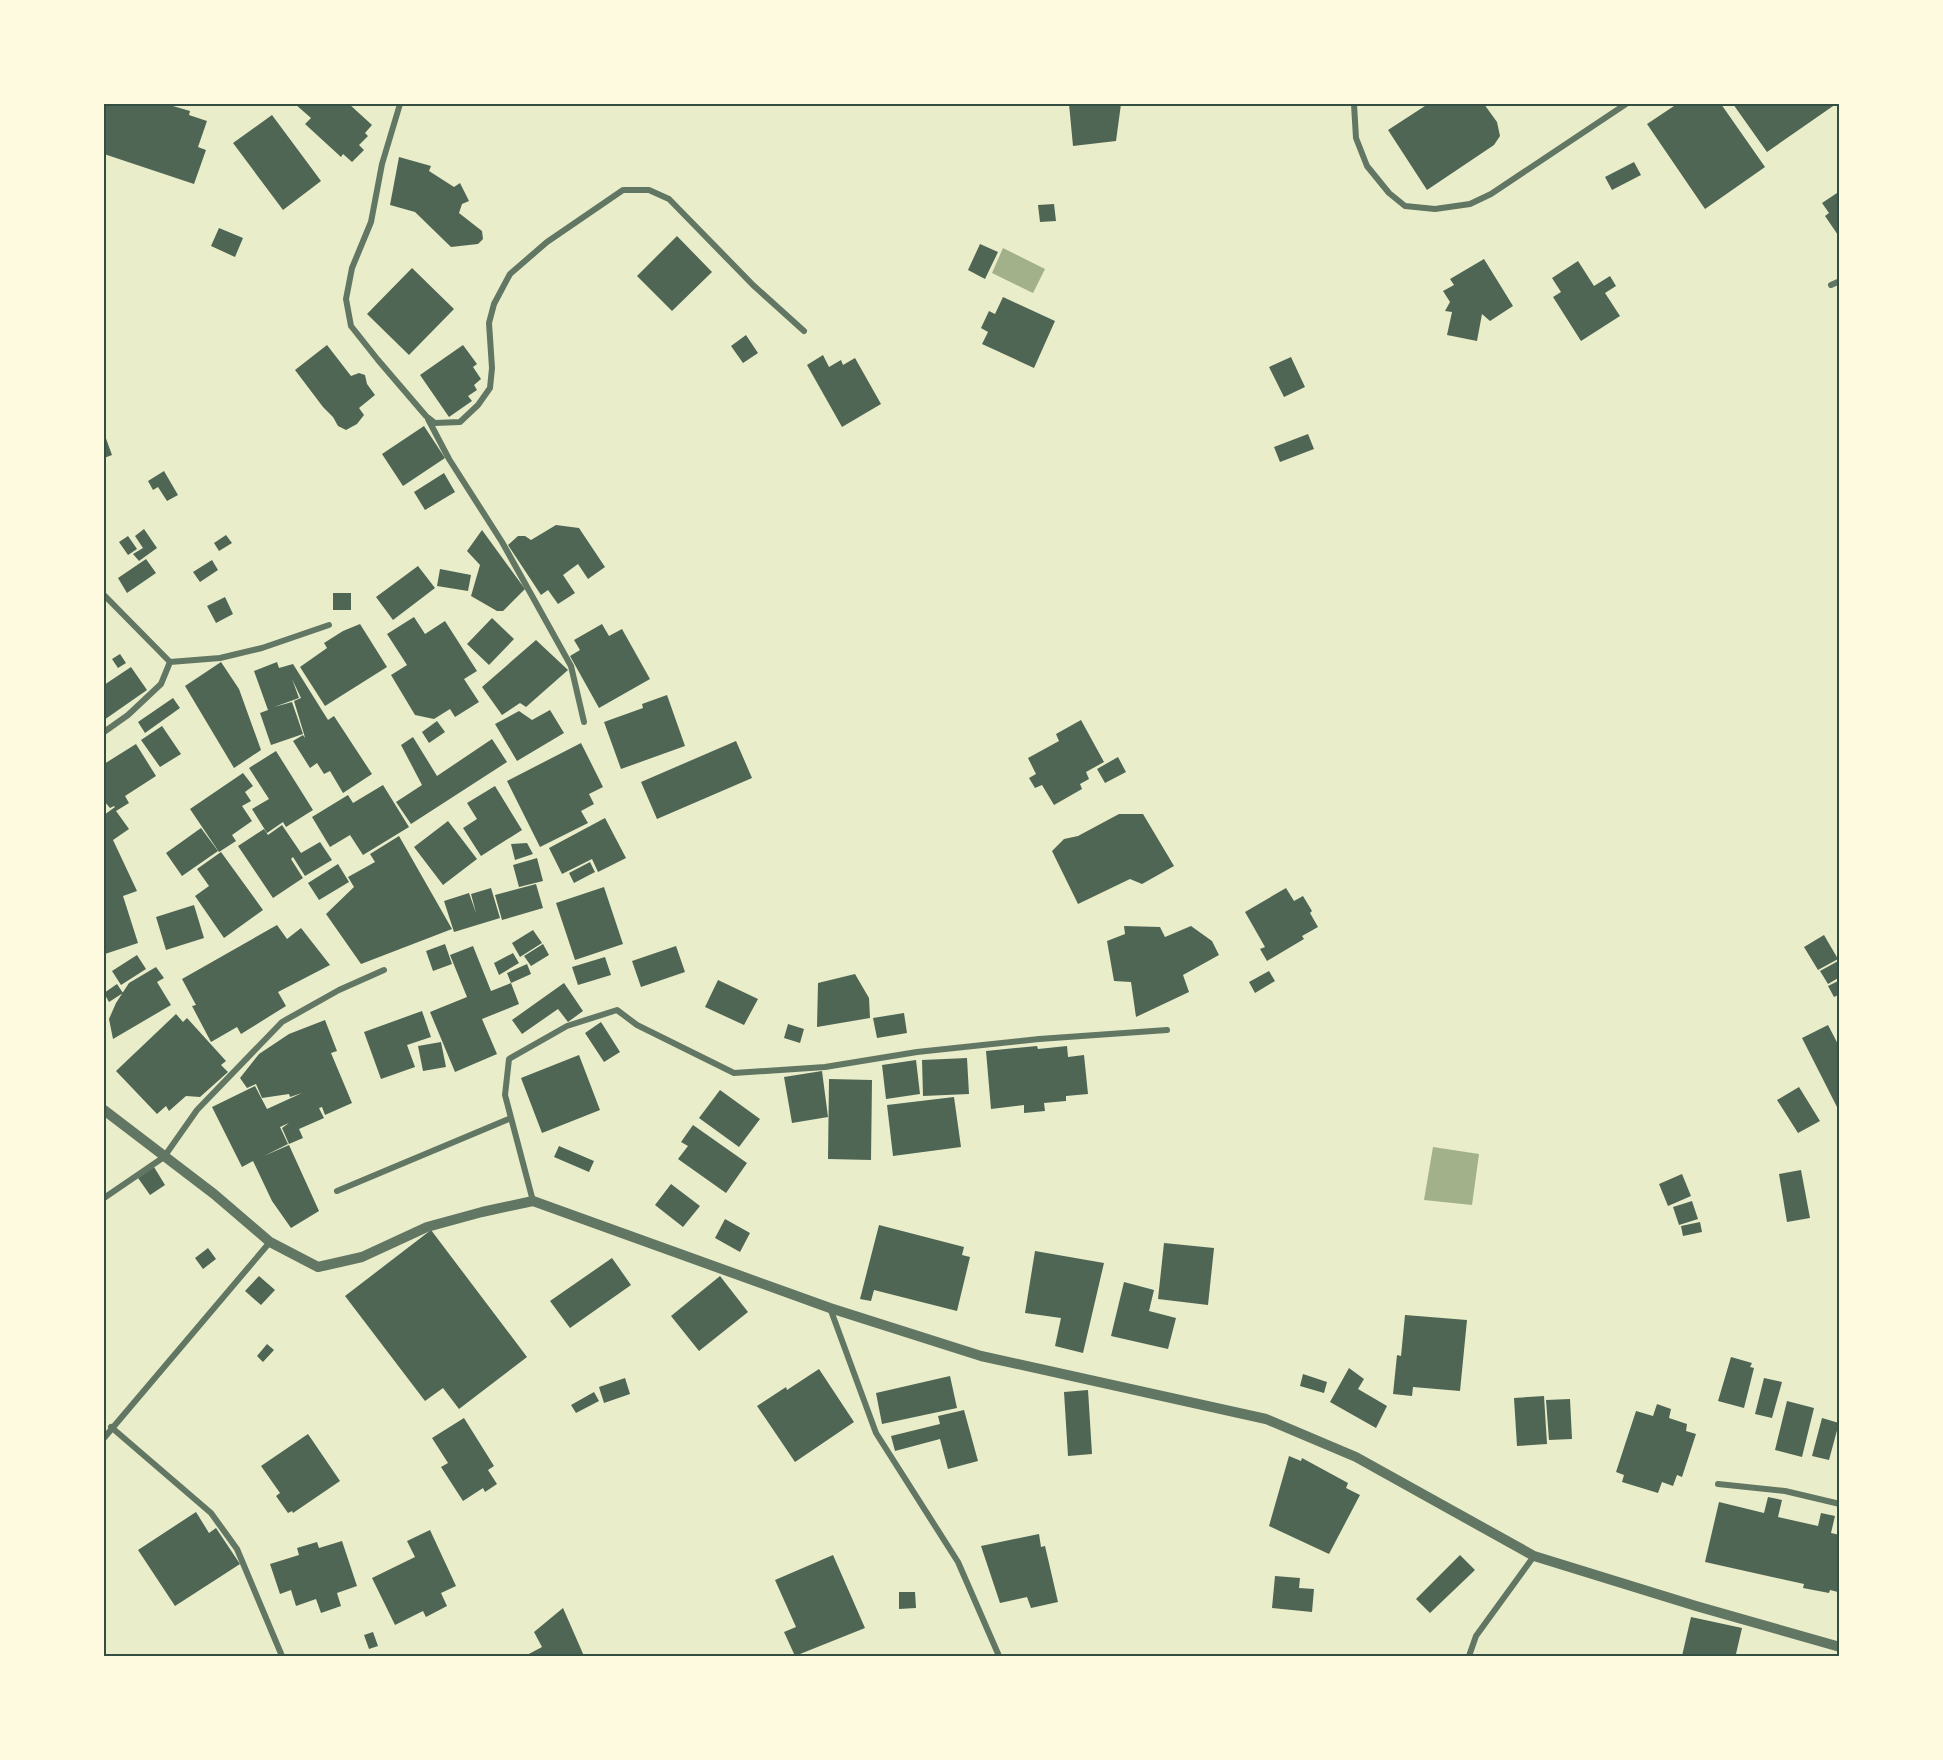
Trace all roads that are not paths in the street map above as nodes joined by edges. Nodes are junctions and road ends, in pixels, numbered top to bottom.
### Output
1 (400, 104) edge
2 (1354, 104) edge
3 (1626, 104) edge
4 (1839, 281) edge
5 (1831, 285) dead end
6 (804, 331) dead end
7 (426, 416) junction
8 (104, 595) edge
9 (328, 625) dead end
10 (170, 662) junction
11 (584, 722) dead end
12 (104, 732) edge
13 (384, 970) dead end
14 (1167, 1030) dead end
15 (104, 1110) edge
16 (511, 1118) junction
17 (165, 1157) junction
18 (337, 1191) dead end
19 (104, 1198) edge
20 (533, 1201) junction
21 (270, 1242) junction
22 (830, 1308) junction
23 (111, 1427) junction
24 (104, 1438) edge
25 (1718, 1484) dead end
26 (1839, 1504) edge
27 (1534, 1556) junction
28 (1839, 1647) edge
29 (282, 1656) edge
30 (999, 1656) edge
31 (1469, 1656) edge

1 - 7 street
2 - 3 street
4 - 5 street
6 - 7 street
7 - 11 street
8 - 10 street
9 - 10 street
10 - 12 street
13 - 17 street
14 - 16 street
15 - 17 street
16 - 18 street
16 - 20 street
17 - 19 street
17 - 21 street
20 - 21 street
20 - 22 street
21 - 23 street
22 - 27 street
22 - 30 street
23 - 24 street
23 - 29 street
25 - 26 street
27 - 28 street
27 - 31 street

